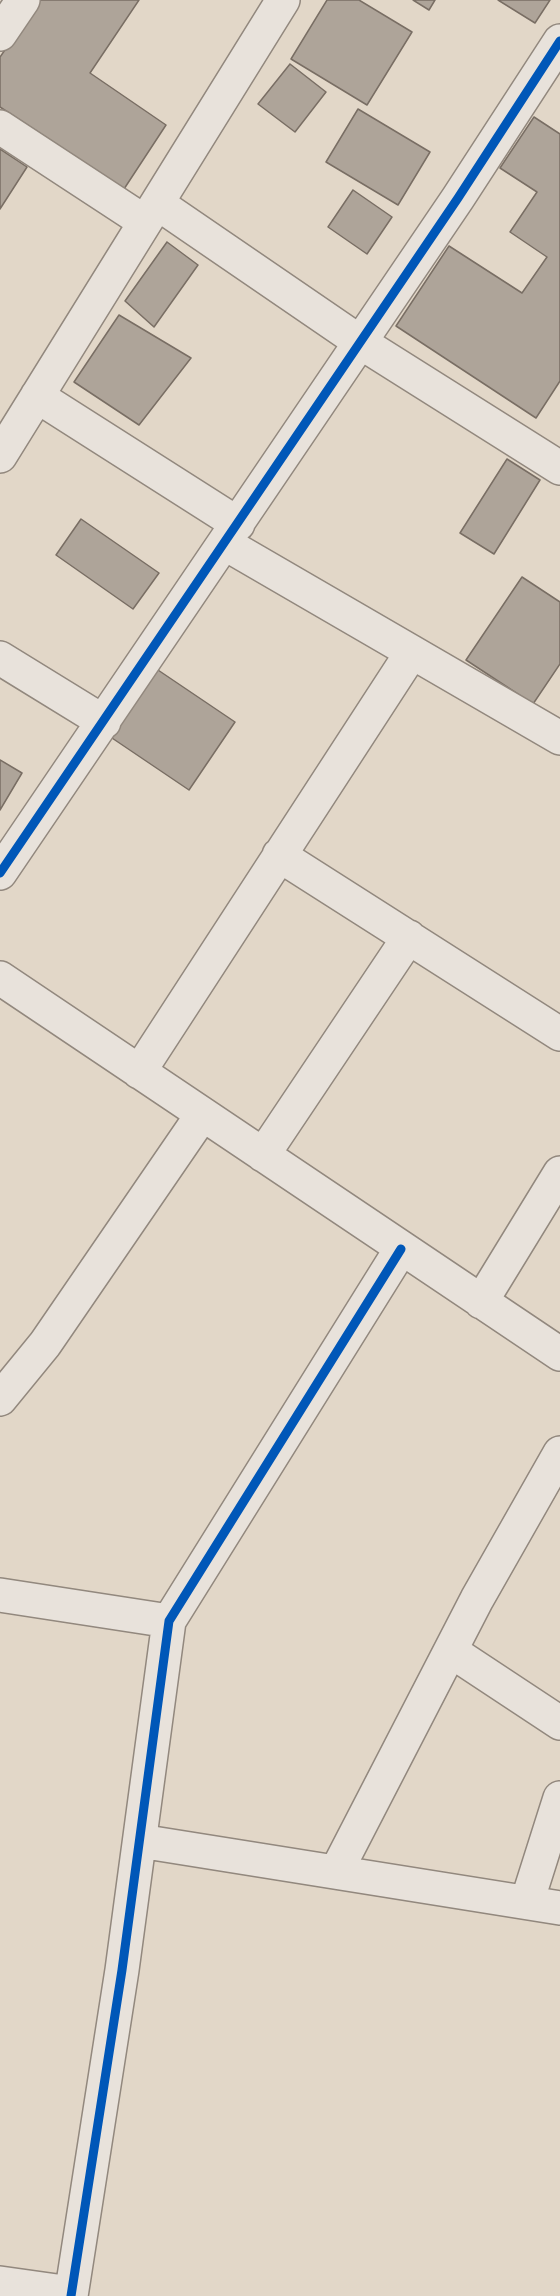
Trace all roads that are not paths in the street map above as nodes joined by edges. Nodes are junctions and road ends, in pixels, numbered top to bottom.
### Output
1 (23, 0) edge
2 (277, 2) edge
3 (0, 34) edge
4 (556, 55) edge
5 (0, 127) edge
6 (151, 212) junction
7 (360, 342) junction
8 (37, 396) junction
9 (0, 456) edge
10 (555, 456) edge
11 (231, 533) junction
12 (411, 652) junction
13 (0, 658) edge
14 (104, 722) junction
15 (560, 738) edge
16 (279, 855) junction
17 (0, 873) edge
18 (409, 937) junction
19 (0, 978) edge
20 (560, 1034) edge
21 (139, 1072) junction
22 (202, 1114) junction
23 (263, 1155) junction
24 (560, 1173) edge
25 (401, 1249) junction
26 (481, 1302) junction
27 (560, 1354) edge
28 (0, 1399) edge
29 (560, 1453) edge
30 (0, 1595) edge
31 (169, 1621) junction
32 (451, 1651) junction
33 (560, 1723) edge
34 (560, 1798) edge
35 (140, 1841) junction
36 (336, 1872) junction
37 (526, 1902) junction
38 (560, 1908) edge
39 (0, 2283) edge
40 (71, 2294) edge

1 - 3 street
2 - 6 street
4 - 7 street
5 - 6 street
6 - 7 street
6 - 8 street
7 - 10 street
7 - 11 street
8 - 9 street
8 - 11 street
11 - 12 street
11 - 14 street
12 - 15 street
12 - 16 street
13 - 14 street
14 - 17 street
16 - 18 street
16 - 21 street
18 - 20 street
18 - 23 street
19 - 21 street
21 - 22 street
22 - 23 street
22 - 28 street
23 - 25 street
24 - 26 street
25 - 26 street
25 - 31 street
26 - 27 street
29 - 32 street
30 - 31 street
31 - 35 street
32 - 33 street
32 - 36 street
34 - 37 street
35 - 36 street
35 - 40 street
36 - 37 street
37 - 38 street
39 - 40 street

